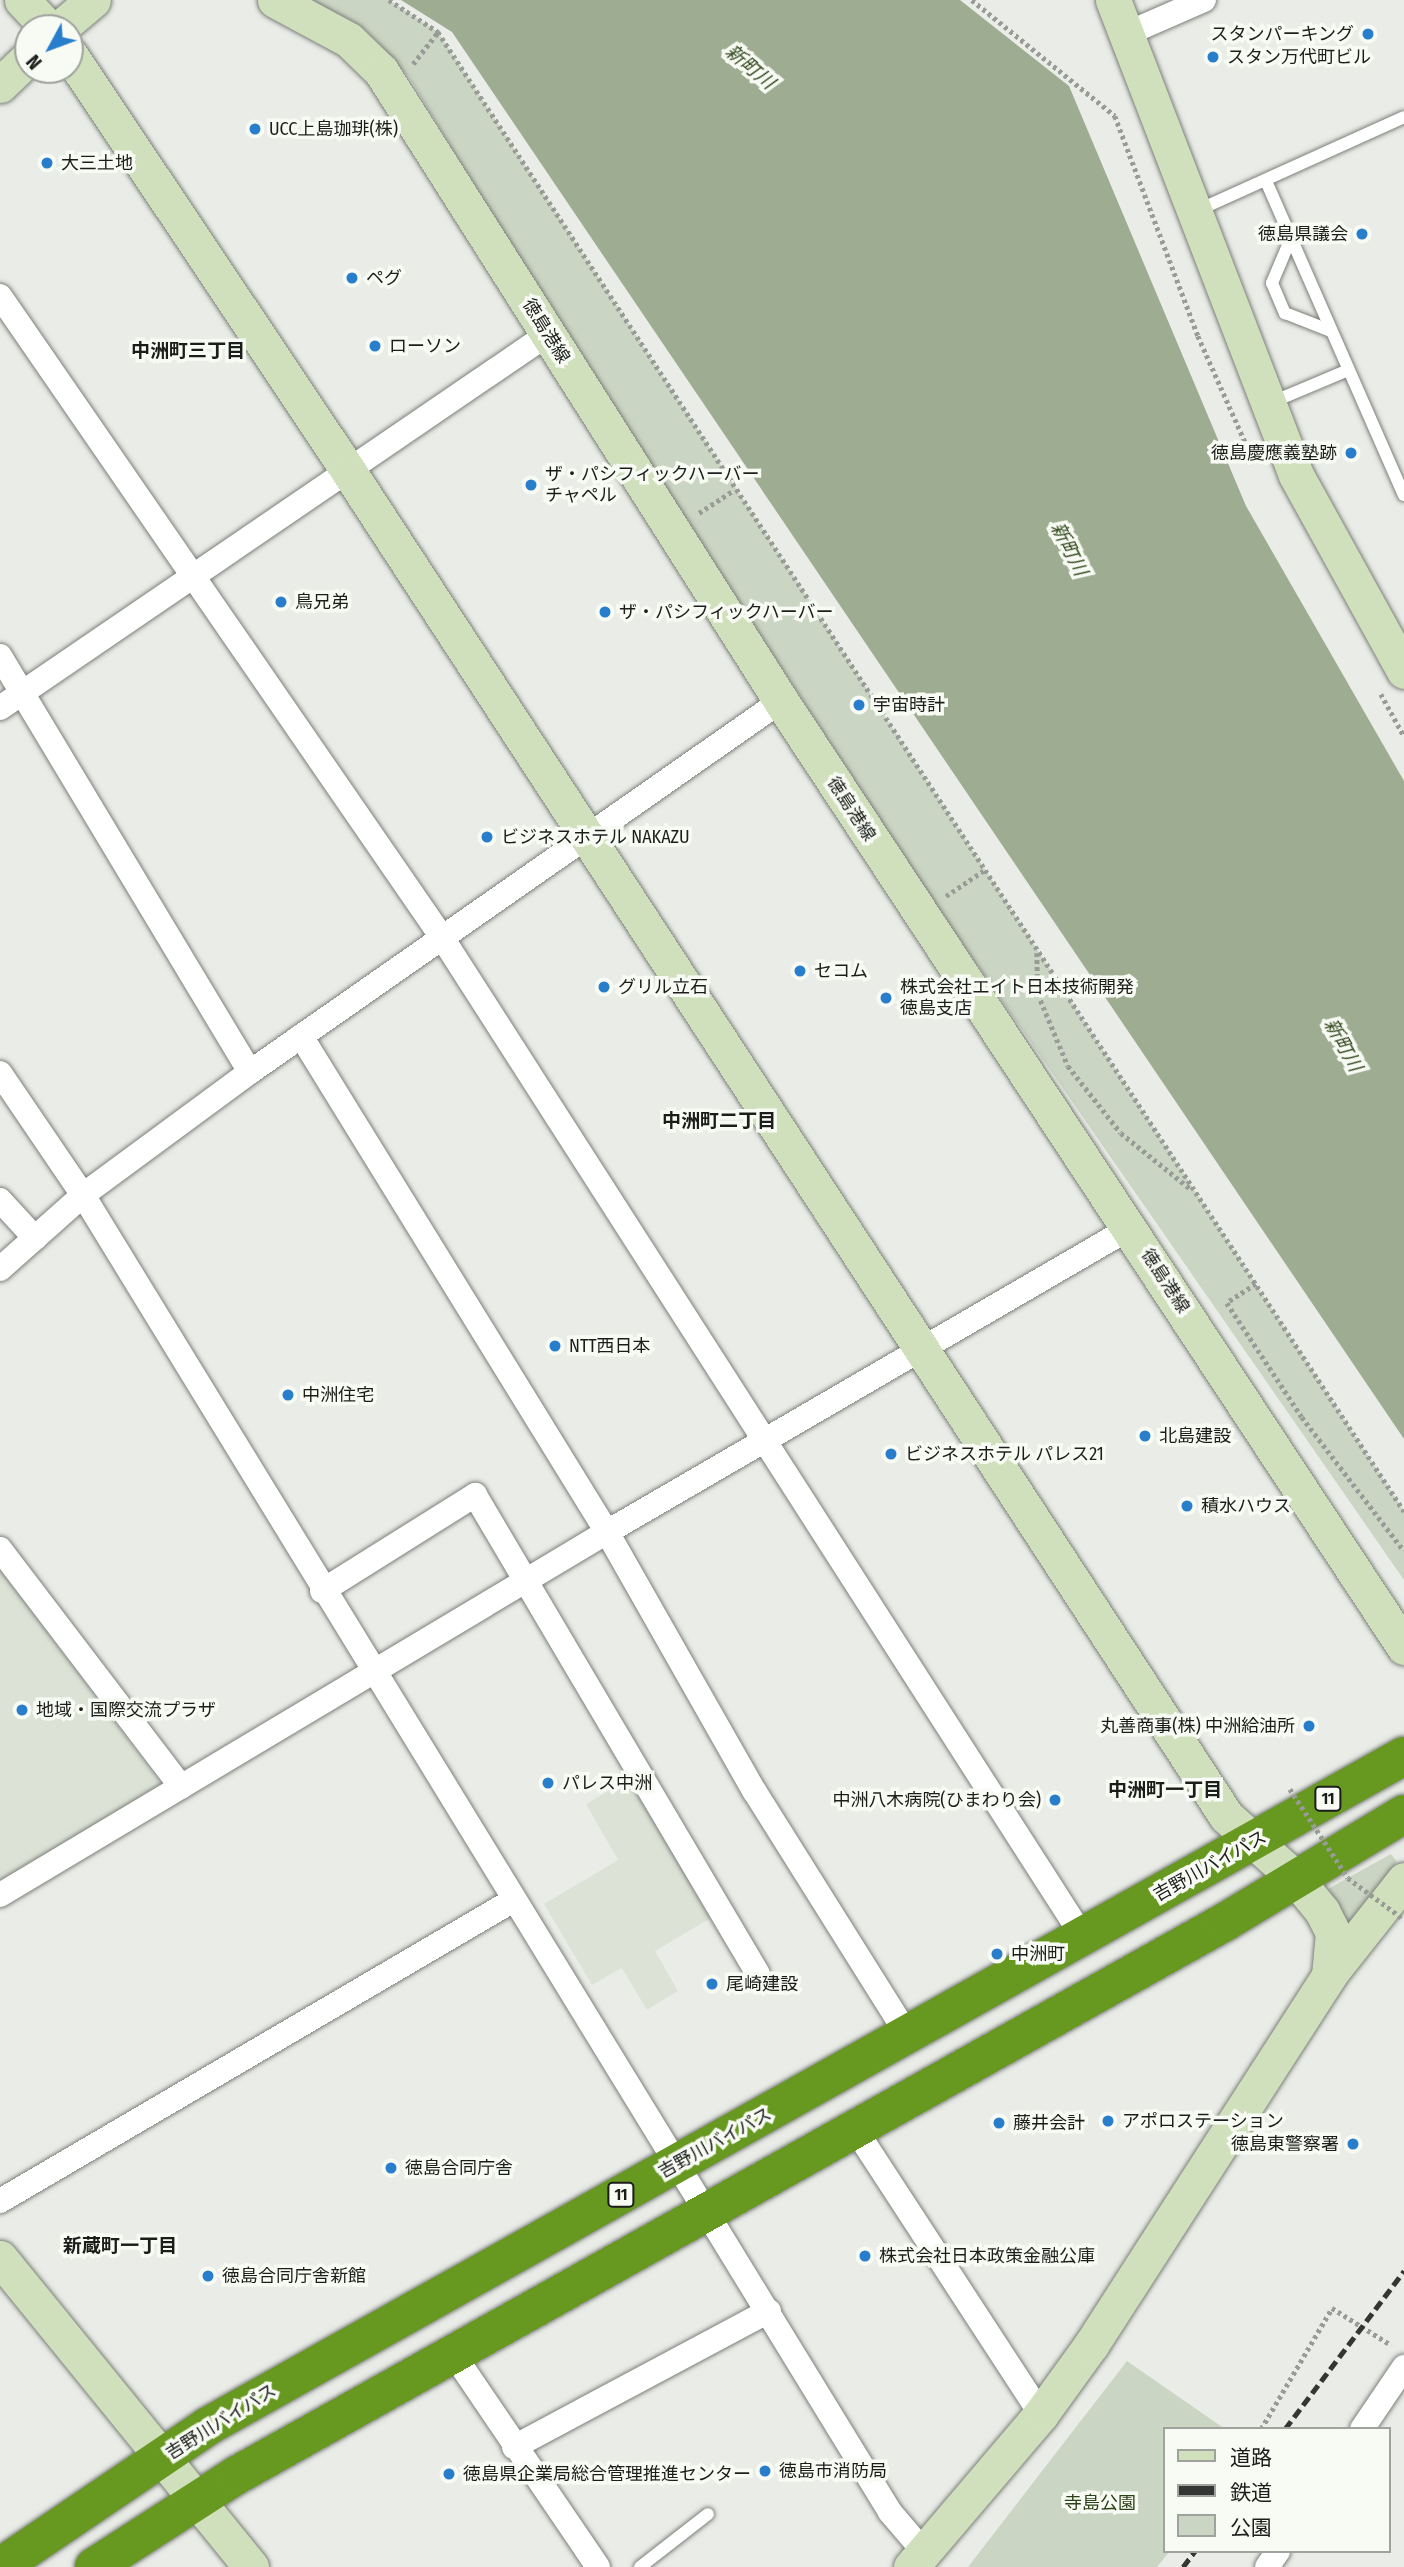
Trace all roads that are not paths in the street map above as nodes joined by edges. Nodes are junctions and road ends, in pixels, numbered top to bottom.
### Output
1 (22, 0) edge
2 (93, 0) edge
3 (275, 0) edge
4 (1113, 0) edge
5 (1204, 0) edge
6 (35, 14) edge
7 (76, 14) edge
8 (1126, 34) junction
9 (14, 72) edge
10 (84, 76) edge
11 (0, 85) edge
12 (1404, 117) edge
13 (1266, 181) junction
14 (1205, 207) dead end
15 (1291, 238) junction
16 (0, 296) edge
17 (1331, 331) junction
18 (548, 334) junction
19 (1348, 370) junction
20 (1267, 404) junction
21 (349, 472) junction
22 (1404, 495) edge
23 (192, 580) junction
24 (0, 656) edge
25 (1404, 671) edge
26 (23, 692) junction
27 (781, 701) junction
28 (0, 708) edge
29 (586, 836) junction
30 (443, 939) junction
31 (302, 1036) junction
32 (250, 1072) junction
33 (0, 1073) edge
34 (83, 1195) junction
35 (0, 1200) edge
36 (1130, 1228) junction
37 (35, 1238) junction
38 (0, 1269) edge
39 (923, 1351) junction
40 (764, 1442) junction
41 (607, 1532) junction
42 (0, 1549) edge
43 (526, 1581) junction
44 (322, 1591) junction
45 (1404, 1647) edge
46 (373, 1674) junction
47 (1404, 1756) edge
48 (181, 1787) junction
49 (1404, 1814) edge
50 (1252, 1842) junction
51 (1294, 1878) junction
52 (1404, 1880) edge
53 (0, 1895) edge
54 (513, 1900) junction
55 (1083, 1937) junction
56 (758, 1974) dead end
57 (1329, 1975) junction
58 (907, 2034) junction
59 (855, 2129) junction
60 (679, 2163) junction
61 (0, 2201) edge
62 (709, 2211) junction
63 (0, 2258) edge
64 (769, 2311) junction
65 (454, 2355) junction
66 (1403, 2369) edge
67 (1041, 2414) junction
68 (1363, 2427) edge
69 (514, 2447) junction
70 (163, 2457) junction
71 (197, 2500) junction
72 (708, 2514) dead end
73 (918, 2560) edge
74 (0, 2567) edge
75 (94, 2567) edge
76 (251, 2567) edge
77 (598, 2567) edge
78 (639, 2567) edge

1 - 6 street
2 - 7 street
3 - 18 street, 徳島港線
4 - 8 street
5 - 8 street
8 - 20 street
9 - 11 street
10 - 21 street
12 - 13 lane
13 - 14 lane
13 - 15 lane
15 - 17 lane
15 - 17 lane
16 - 23 street
17 - 19 lane
18 - 21 street
18 - 27 street, 徳島港線
19 - 20 lane
19 - 22 lane
20 - 25 street
21 - 23 street
21 - 29 street
23 - 26 street
23 - 30 street
24 - 26 street
26 - 28 street
26 - 32 street
27 - 29 street
27 - 36 street, 徳島港線
29 - 30 street
29 - 39 street
30 - 31 street
30 - 40 street
31 - 32 street
31 - 41 street
32 - 34 street
33 - 34 street
34 - 37 street
34 - 44 street
35 - 37 street
36 - 39 street
36 - 45 street, 徳島港線
37 - 38 street
39 - 40 street
39 - 50 street
40 - 41 street
40 - 55 street
41 - 43 street
41 - 58 street
42 - 48 street
43 - 44 street
43 - 46 street
43 - 56 street
44 - 46 street
46 - 48 street
46 - 54 street
47 - 50 highway, 吉野川バイパス / 11
48 - 53 street
49 - 51 highway
50 - 51 street
50 - 55 highway, 吉野川バイパス / 11
51 - 57 street
51 - 59 highway
52 - 57 street
54 - 60 street
54 - 61 street
55 - 58 highway, 吉野川バイパス / 11
57 - 67 street
58 - 60 highway, 吉野川バイパス / 11
59 - 62 highway
59 - 67 street
60 - 62 street
60 - 70 highway, 吉野川バイパス / 11
62 - 64 street
62 - 65 highway
63 - 70 street
64 - 69 street
64 - 73 street
65 - 69 street
65 - 71 highway
66 - 68 street
67 - 73 street
69 - 77 street
70 - 71 street
70 - 74 highway, 吉野川バイパス / 11
71 - 75 highway
71 - 76 street
72 - 78 lane

